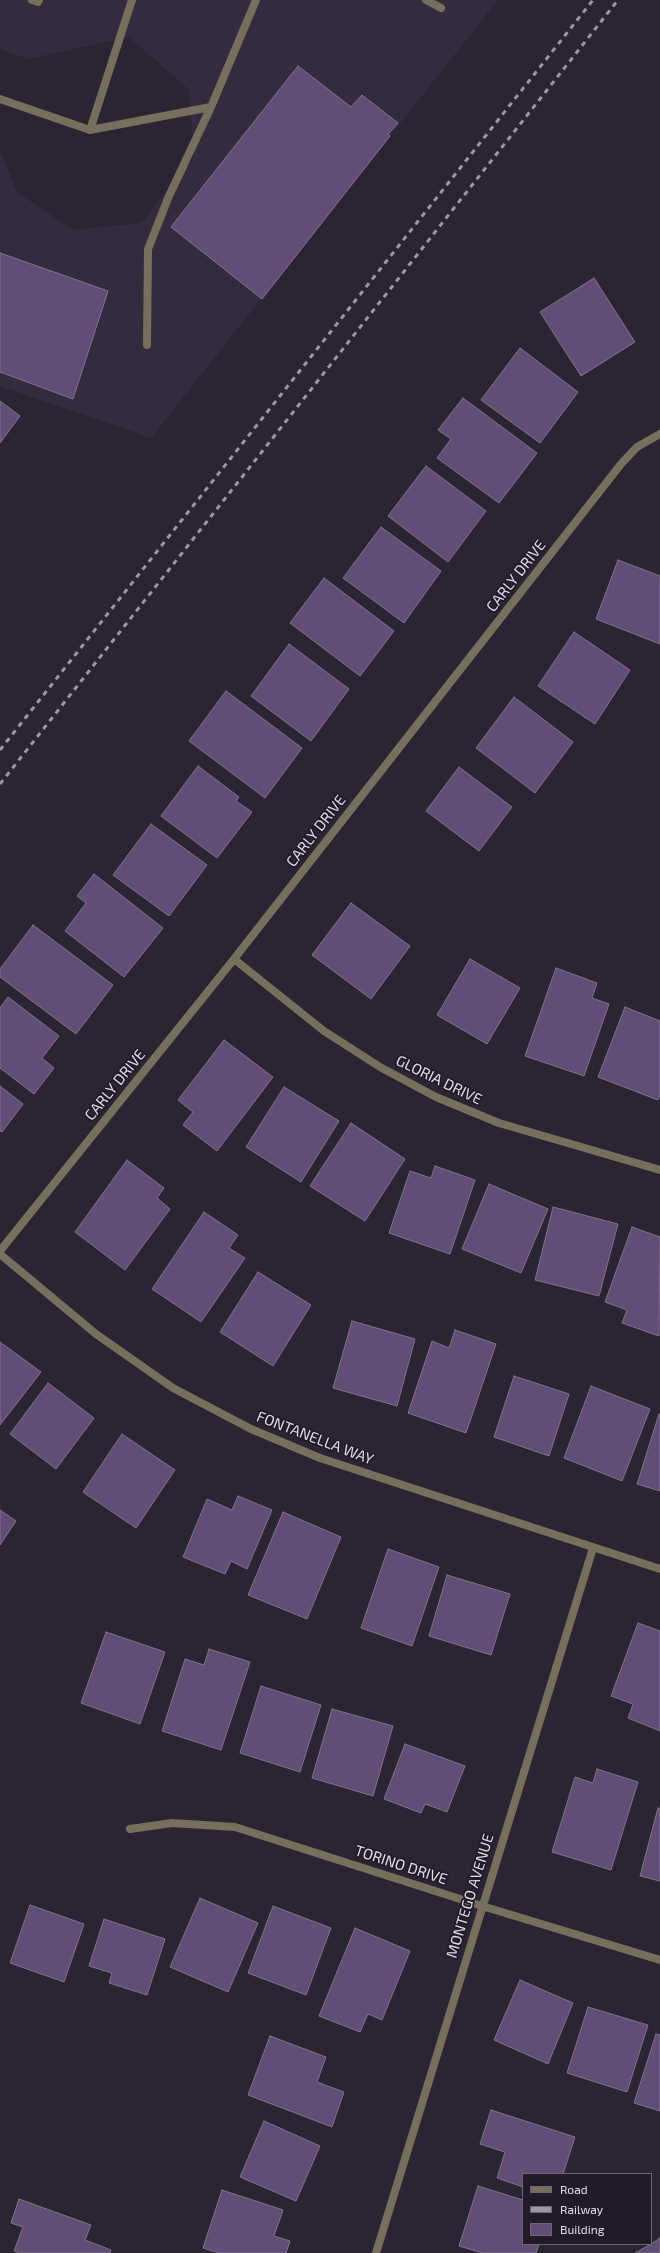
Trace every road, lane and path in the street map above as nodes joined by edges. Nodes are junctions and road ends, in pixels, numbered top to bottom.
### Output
1 (32, 0) edge
2 (39, 0) edge
3 (132, 0) edge
4 (256, 0) edge
5 (426, 0) edge
6 (441, 8) dead end
7 (0, 99) edge
8 (211, 107) junction
9 (90, 130) junction
10 (147, 345) dead end
11 (659, 434) edge
12 (234, 960) junction
13 (660, 1170) edge
14 (0, 1251) edge
15 (0, 1254) edge
16 (593, 1548) junction
17 (660, 1569) edge
18 (130, 1829) dead end
19 (482, 1906) junction
20 (660, 1960) edge
21 (376, 2253) edge

1 - 2 street
3 - 9 street
4 - 8 street
5 - 6 street
7 - 9 street
8 - 9 street
8 - 10 street
11 - 12 street, CARLY DRIVE
12 - 13 street, GLORIA DRIVE
12 - 14 street, CARLY DRIVE
15 - 16 street, FONTANELLA WAY
16 - 17 street, FONTANELLA WAY
16 - 19 street, MONTEGO AVENUE
18 - 19 street, TORINO DRIVE
19 - 20 street, TORINO DRIVE
19 - 21 street, MONTEGO AVENUE

